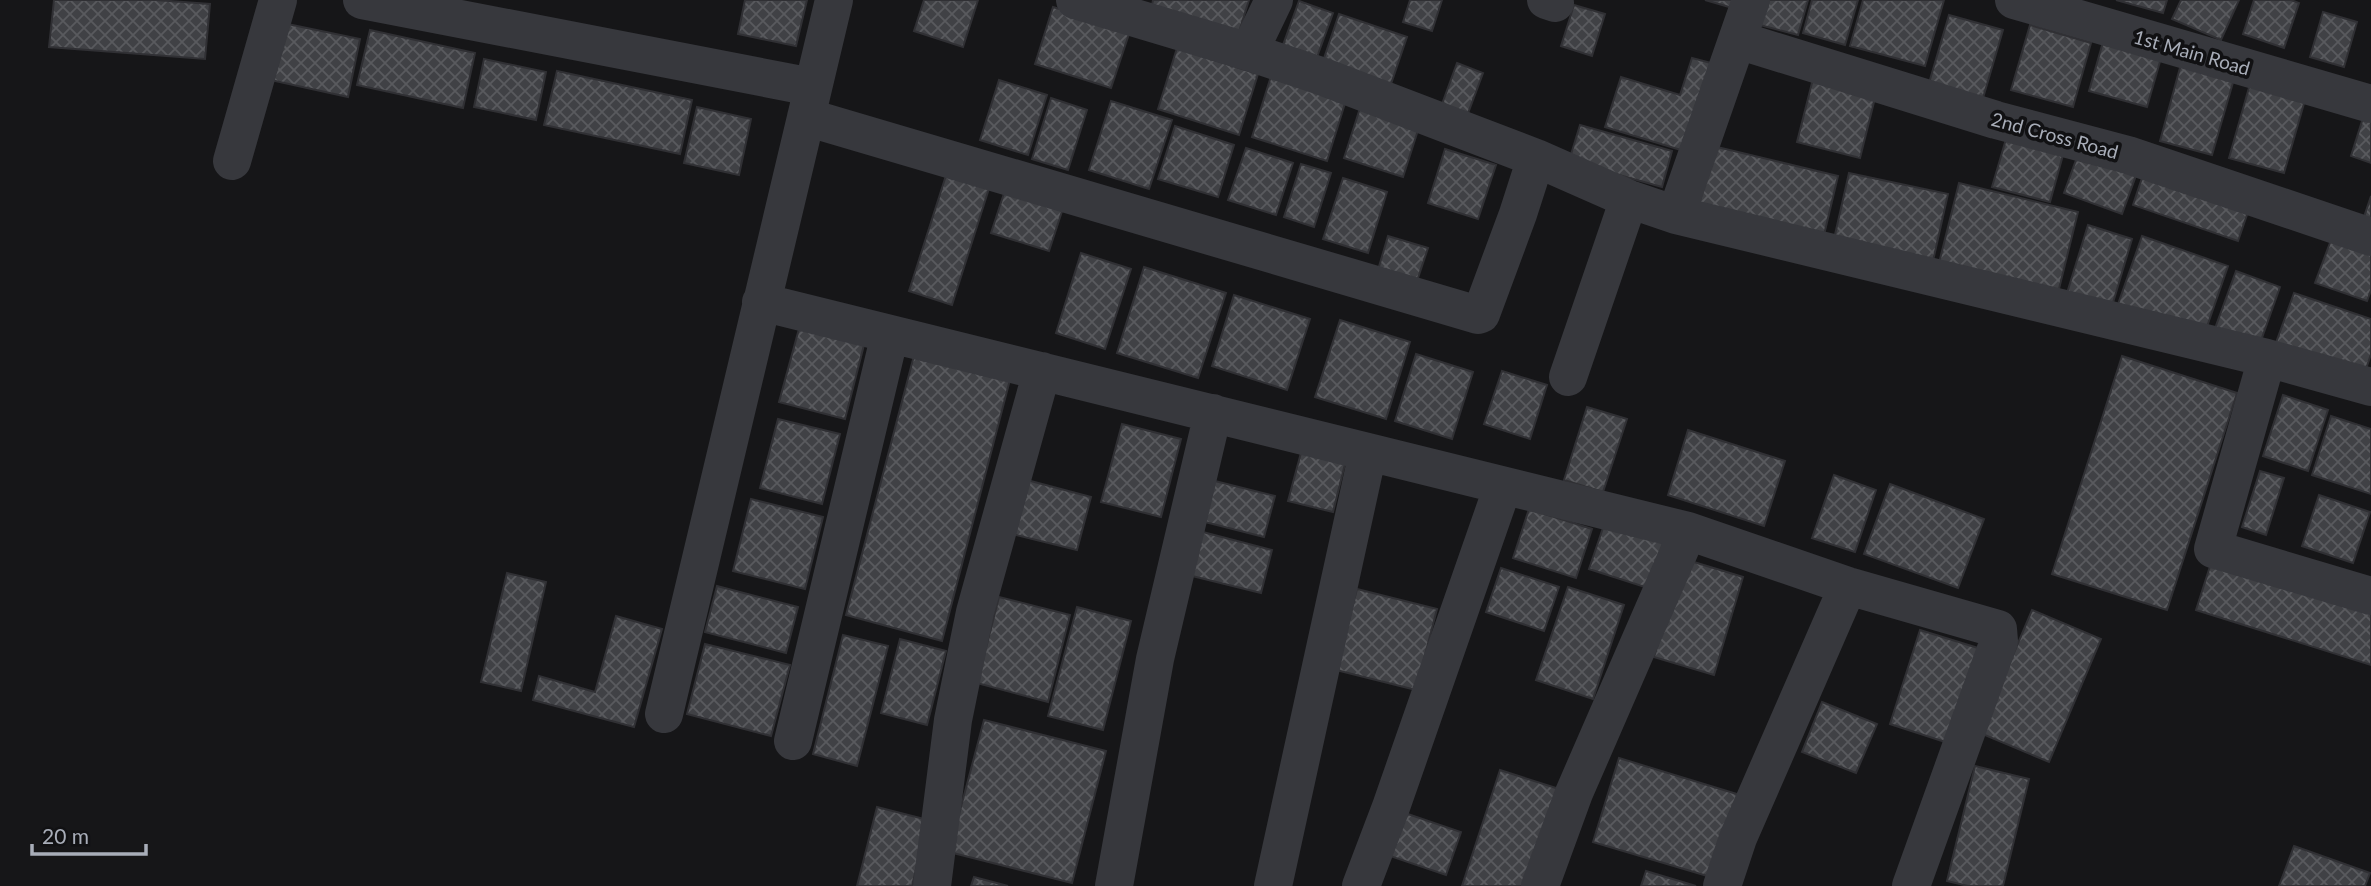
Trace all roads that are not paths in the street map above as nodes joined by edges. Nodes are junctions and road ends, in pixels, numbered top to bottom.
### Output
1 (278, 0) edge
2 (362, 0) edge
3 (834, 0) edge
4 (1075, 0) edge
5 (1275, 0) edge
6 (1751, 0) edge
7 (2014, 0) edge
8 (1738, 40) junction
9 (1249, 52) junction
10 (809, 102) junction
11 (2371, 104) edge
12 (1535, 158) junction
13 (232, 161) dead end
14 (1629, 199) junction
15 (1676, 215) junction
16 (2371, 237) edge
17 (761, 302) junction
18 (890, 334) junction
19 (2267, 358) junction
20 (1042, 371) junction
21 (1568, 377) dead end
22 (2371, 387) edge
23 (1213, 413) junction
24 (1368, 452) junction
25 (1503, 486) junction
26 (1688, 531) junction
27 (1848, 586) junction
28 (2371, 596) edge
29 (664, 714) dead end
30 (793, 741) dead end
31 (932, 886) edge
32 (1114, 886) edge
33 (1273, 886) edge
34 (1361, 886) edge
35 (1540, 886) edge
36 (1722, 886) edge
37 (1911, 886) edge

1 - 13 street
2 - 10 street
3 - 10 street
4 - 9 street
5 - 9 street
6 - 8 street
7 - 11 street, 1st Main Road
8 - 15 street
8 - 16 street, 2nd Cross Road
9 - 12 street
10 - 12 street
10 - 17 street
12 - 14 street
14 - 15 street
14 - 21 street
15 - 19 street
17 - 18 street
17 - 29 street
18 - 20 street
18 - 30 street
19 - 22 street
19 - 28 street
20 - 23 street
20 - 31 street
23 - 24 street
23 - 32 street
24 - 25 street
24 - 33 street
25 - 26 street
25 - 34 street
26 - 27 street
26 - 35 street
27 - 36 street
27 - 37 street

